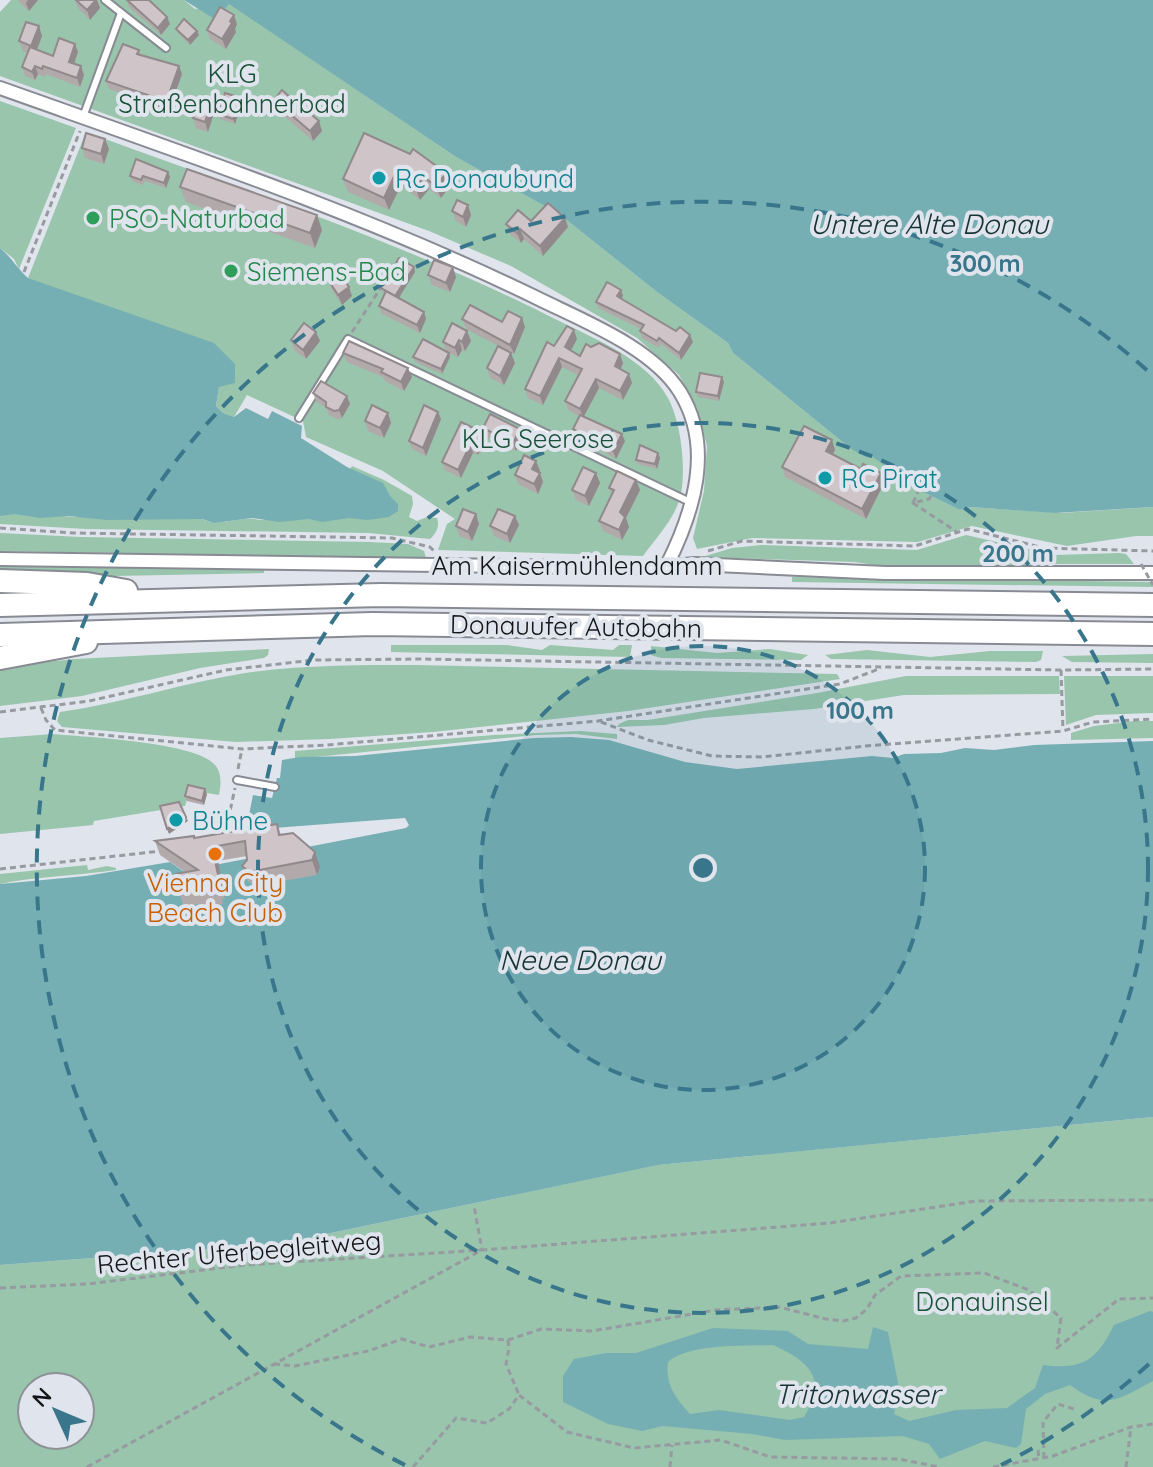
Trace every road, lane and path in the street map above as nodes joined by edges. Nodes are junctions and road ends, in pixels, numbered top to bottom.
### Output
1 (105, 0) edge
2 (121, 13) junction
3 (166, 48) dead end
4 (0, 88) edge
5 (85, 117) junction
6 (24, 272) dead end
7 (389, 275) edge
8 (348, 339) junction
9 (299, 418) dead end
10 (919, 489) dead end
11 (931, 496) dead end
12 (692, 503) junction
13 (913, 503) junction
14 (0, 528) edge
15 (957, 532) junction
16 (1153, 551) edge
17 (705, 552) dead end
18 (437, 555) dead end
19 (0, 559) edge
20 (1141, 564) dead end
21 (667, 565) junction
22 (1153, 573) edge
23 (0, 581) edge
24 (1153, 585) edge
25 (178, 599) junction
26 (0, 605) edge
27 (1153, 605) edge
28 (154, 629) junction
29 (1153, 634) edge
30 (0, 635) edge
31 (0, 658) edge
32 (885, 667) junction
33 (1153, 669) edge
34 (1061, 670) junction
35 (41, 708) junction
36 (0, 712) edge
37 (1153, 719) edge
38 (598, 721) junction
39 (1063, 731) junction
40 (242, 749) junction
41 (237, 780) junction
42 (275, 787) dead end
43 (209, 842) edge
44 (168, 850) edge
45 (0, 869) edge
46 (1153, 1200) edge
47 (474, 1206) dead end
48 (482, 1250) junction
49 (0, 1288) edge
50 (1153, 1298) edge
51 (508, 1340) junction
52 (274, 1364) junction
53 (519, 1395) junction
54 (1077, 1410) dead end
55 (1153, 1424) edge
56 (1131, 1427) junction
57 (672, 1445) junction
58 (1038, 1450) dead end
59 (1041, 1458) junction
60 (87, 1467) edge
61 (413, 1467) edge
62 (670, 1467) edge
63 (939, 1467) edge
64 (993, 1467) edge
65 (1126, 1467) edge

1 - 2 lane
2 - 3 lane
2 - 5 lane
4 - 5 street
5 - 6 path
5 - 12 street
7 - 8 path
8 - 9 lane
8 - 12 lane
10 - 13 path
11 - 13 path
12 - 21 street
13 - 15 path
14 - 18 path
15 - 16 path
15 - 17 path
19 - 21 street, Am Kaisermühlendamm
20 - 24 path, bridge
21 - 22 street, Am Kaisermühlendamm
23 - 25 highway
25 - 26 highway, Donauufer Autobahn
25 - 27 highway, Donauufer Autobahn
28 - 29 highway, Donauufer Autobahn
28 - 30 highway, Donauufer Autobahn
28 - 31 highway
32 - 34 path
32 - 35 path
32 - 38 path
33 - 34 path
34 - 39 path
35 - 36 path
35 - 40 path
37 - 39 path
38 - 39 path
38 - 40 path
40 - 41 path
41 - 42 lane
41 - 43 path
44 - 45 path
46 - 48 path, Rechter Uferbegleitweg
47 - 48 path
48 - 49 path, Rechter Uferbegleitweg
48 - 52 path
50 - 51 path
51 - 52 path
51 - 53 path
52 - 60 path
53 - 57 path
53 - 61 path
54 - 59 path
55 - 56 path
56 - 59 path
56 - 65 path
57 - 62 path
57 - 63 path
58 - 59 path
59 - 64 path

